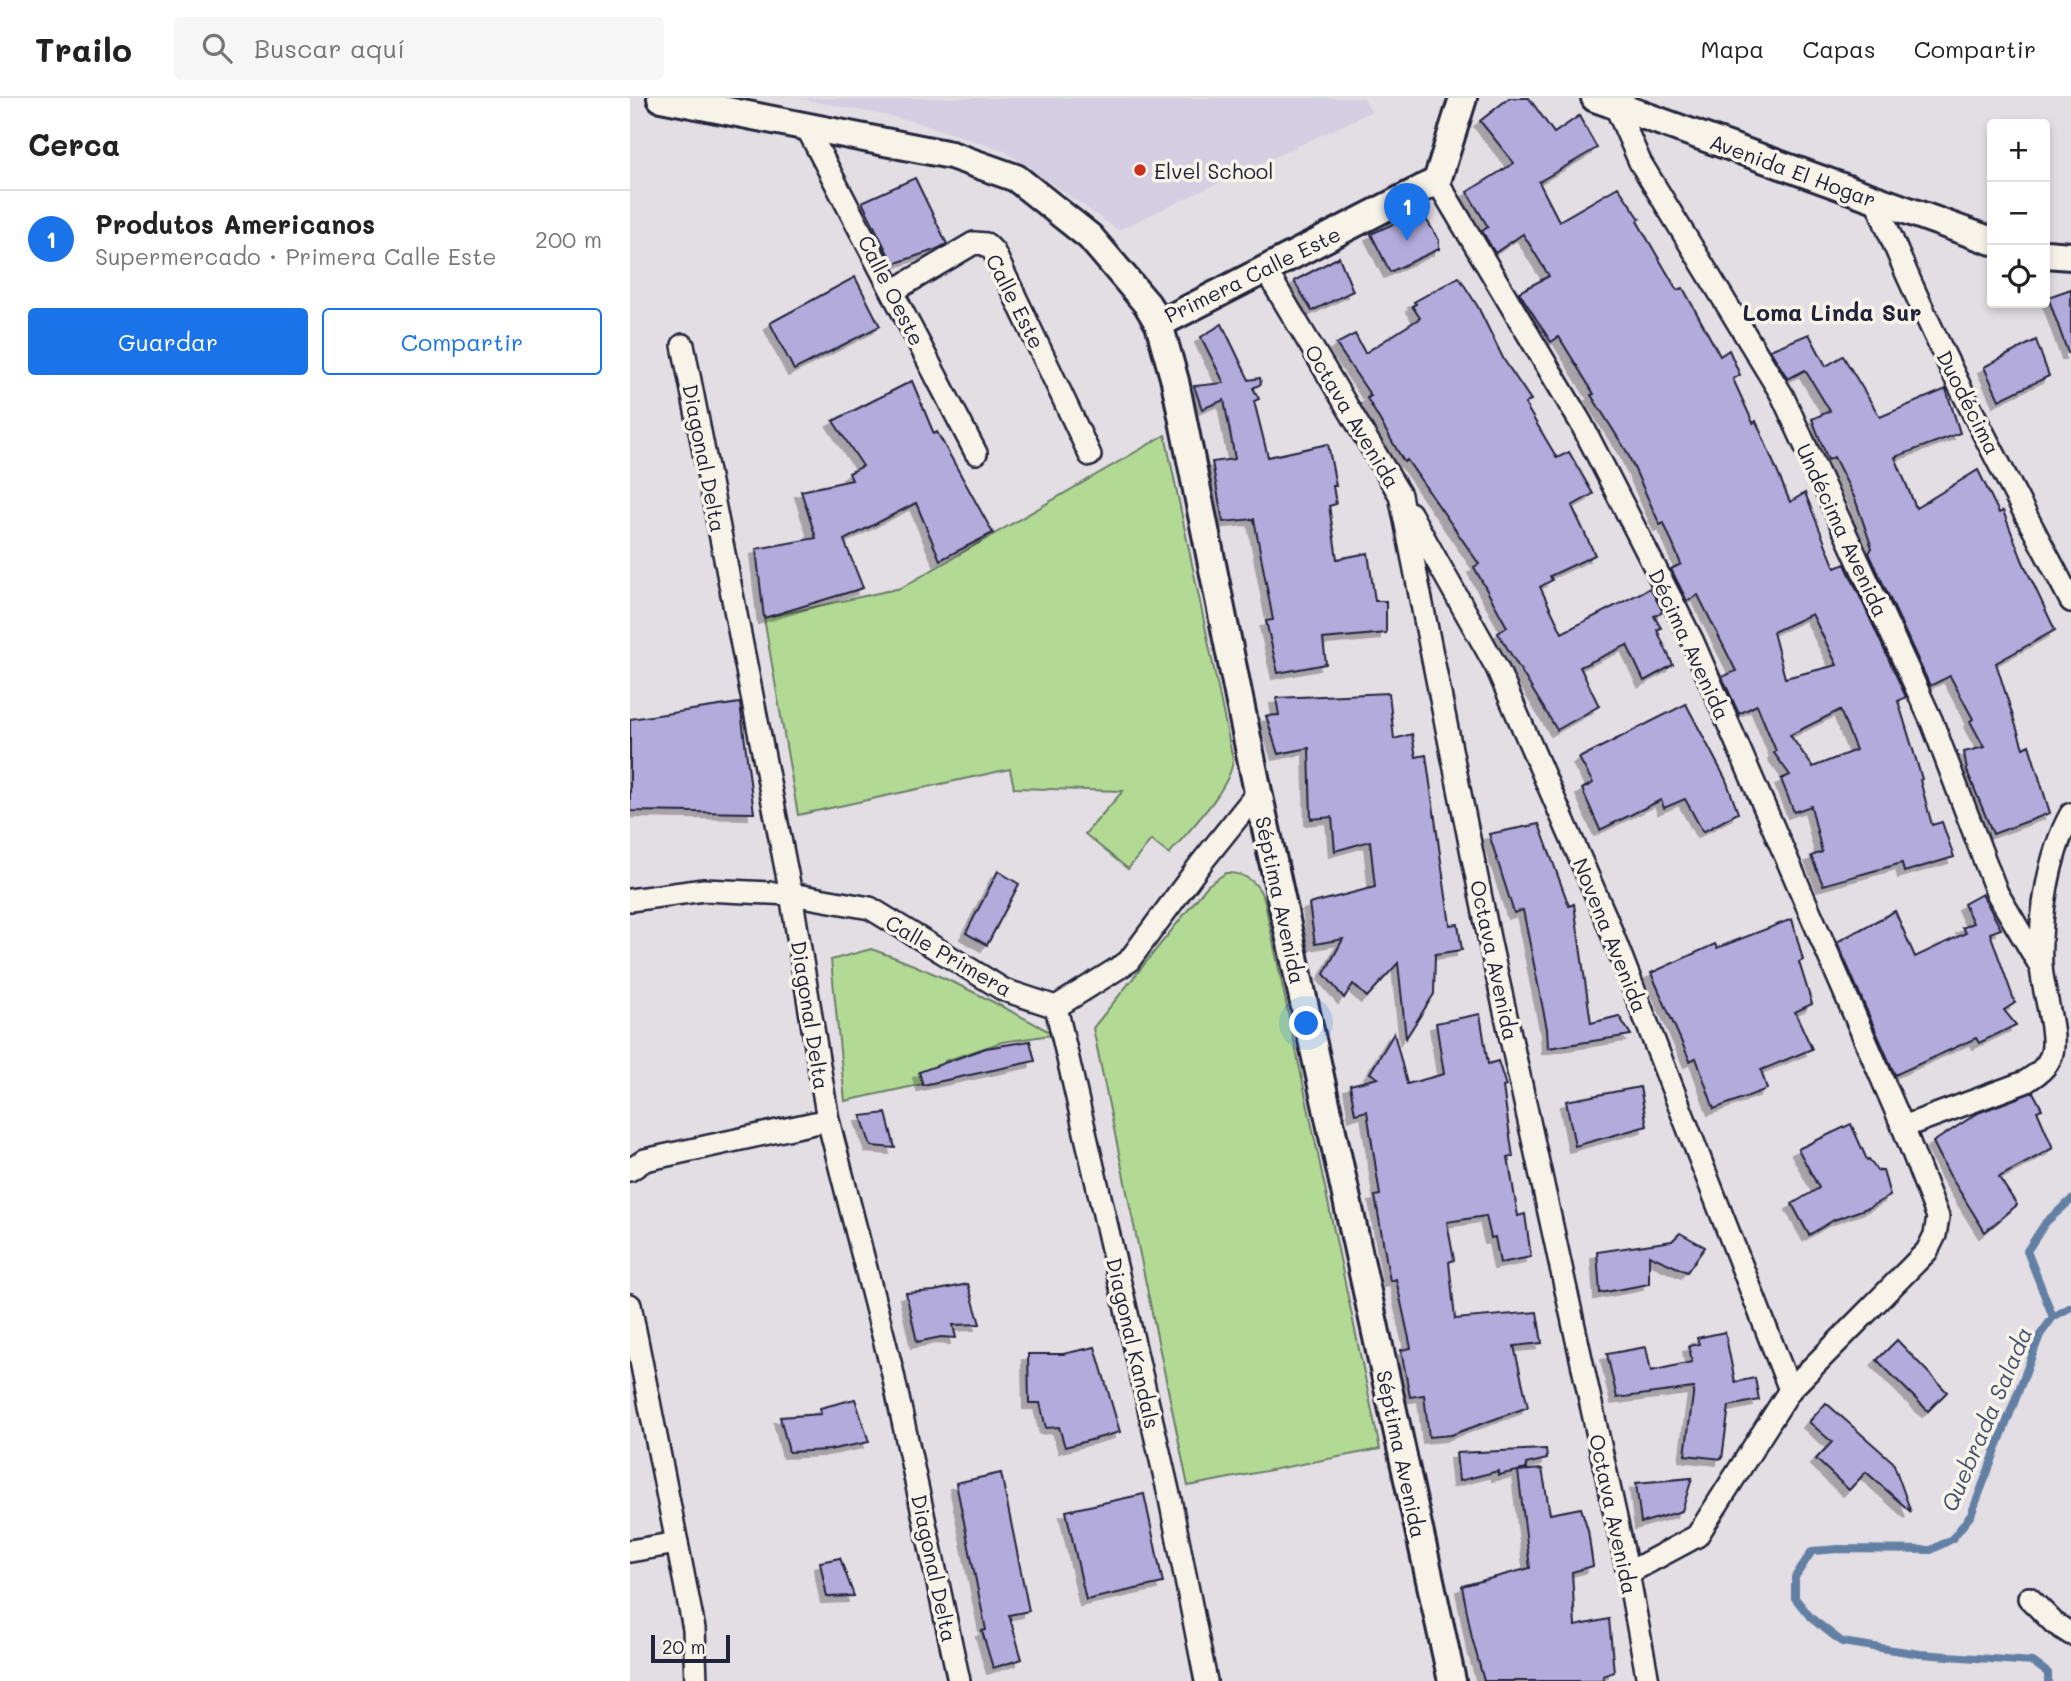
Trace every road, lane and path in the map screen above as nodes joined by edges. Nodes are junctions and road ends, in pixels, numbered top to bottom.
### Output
1 (660, 98) edge
2 (1463, 98) edge
3 (1606, 103) edge
4 (807, 128) junction
5 (1437, 181) junction
6 (1876, 200) junction
7 (1987, 239) edge
8 (2050, 254) edge
9 (2071, 256) edge
10 (1265, 270) junction
11 (893, 291) junction
12 (1158, 324) junction
13 (682, 345) dead end
14 (976, 453) dead end
15 (1090, 455) dead end
16 (1400, 495) junction
17 (2071, 601) edge
18 (1258, 792) junction
19 (2071, 814) edge
20 (791, 894) junction
21 (630, 900) edge
22 (2041, 967) junction
23 (1056, 1007) junction
24 (828, 1120) junction
25 (1903, 1127) junction
26 (630, 1170) edge
27 (630, 1305) edge
28 (1790, 1390) junction
29 (677, 1543) junction
30 (630, 1551) edge
31 (1628, 1573) junction
32 (2029, 1598) dead end
33 (2071, 1634) edge
34 (696, 1681) edge
35 (959, 1681) edge
36 (1206, 1681) edge
37 (1452, 1681) edge
38 (1648, 1681) edge

1 - 4 street, Primera Calle Este
2 - 5 street
3 - 6 street, Avenida El Hogar
3 - 22 street, Undécima Avenida
4 - 11 street, Calle Oeste
4 - 12 street, Primera Calle Este
5 - 10 street, Primera Calle Este
5 - 25 street, Décima Avenida
6 - 7 street, Avenida El Hogar
6 - 17 street, Duodécima
8 - 9 street
10 - 12 street, Primera Calle Este
10 - 16 street, Octava Avenida
11 - 14 street, Calle Oeste
11 - 15 street, Calle Este
12 - 18 street, Séptima Avenida
13 - 20 street, Diagonal Delta
16 - 28 street, Novena Avenida
16 - 31 street, Octava Avenida
18 - 23 street
18 - 37 street, Séptima Avenida
19 - 22 street
20 - 21 street, Calle Primera
20 - 23 street, Calle Primera
20 - 24 street, Diagonal Delta
22 - 25 street
23 - 36 street, Diagonal Kandals
24 - 26 street
24 - 35 street, Diagonal Delta
25 - 28 street, Décima Avenida
27 - 29 street
28 - 31 street, Décima Avenida
29 - 30 street
29 - 34 street
31 - 38 street, Octava Avenida
32 - 33 street

